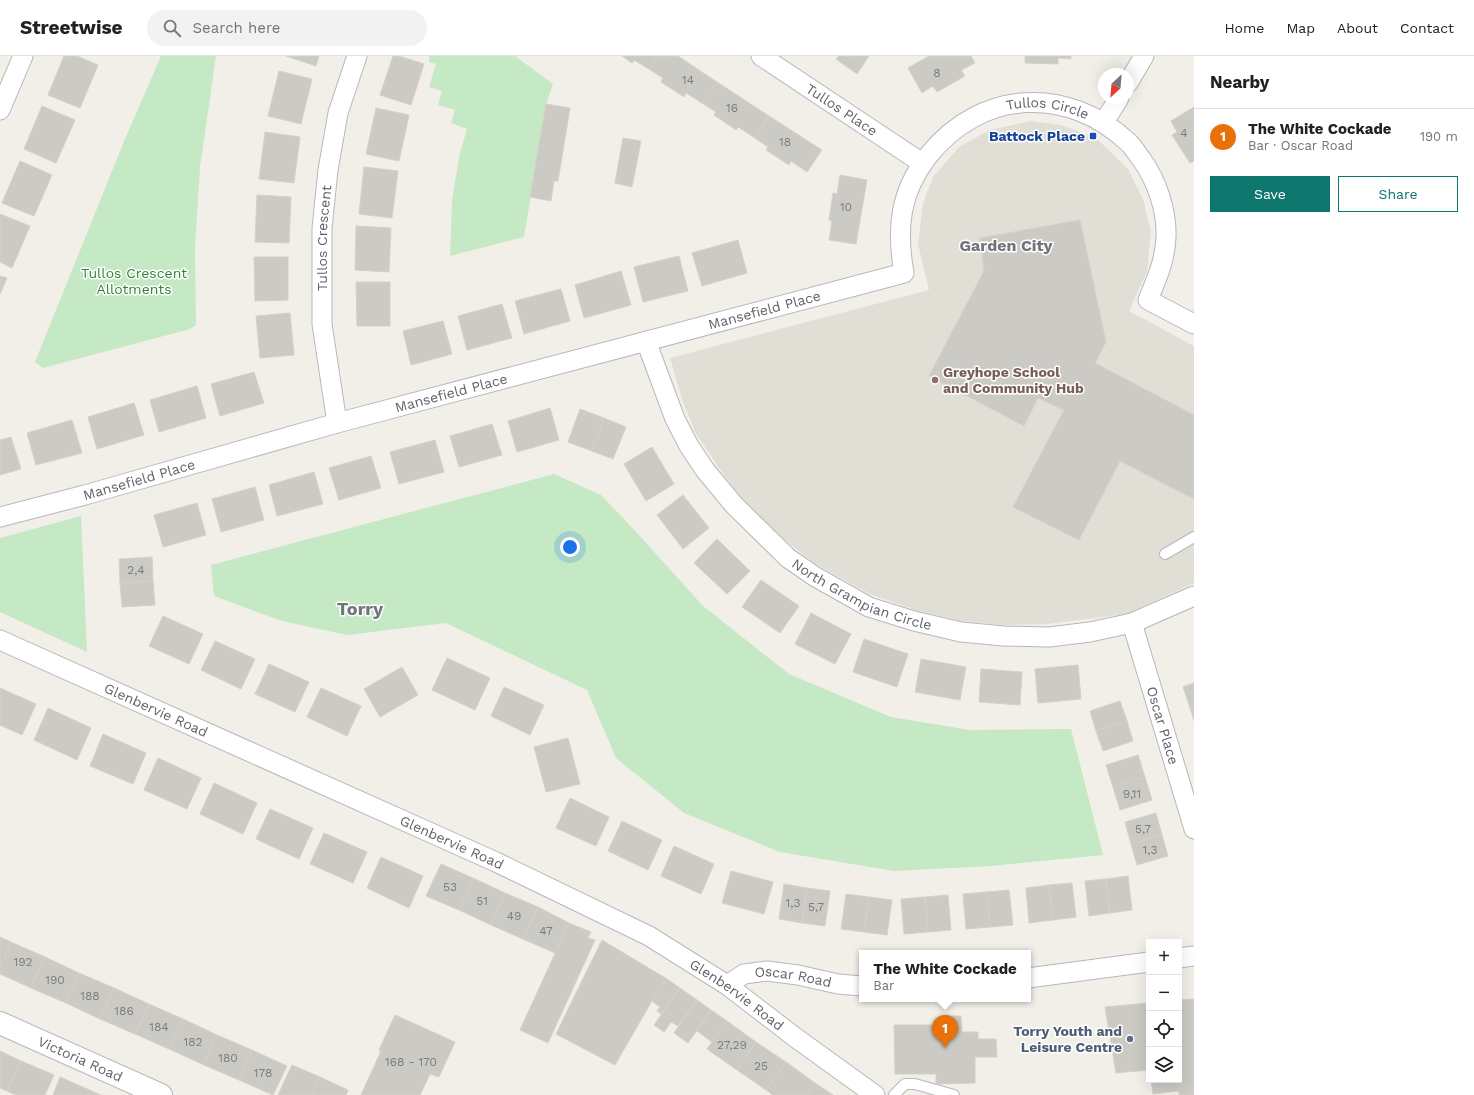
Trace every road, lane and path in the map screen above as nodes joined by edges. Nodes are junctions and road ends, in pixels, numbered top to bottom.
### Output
1 (23, 56) edge
2 (357, 56) edge
3 (761, 56) edge
4 (1144, 56) edge
5 (1134, 73) edge
6 (1115, 104) edge
7 (0, 110) edge
8 (1104, 122) junction
9 (922, 163) junction
10 (904, 273) joint
11 (1194, 324) edge
12 (646, 341) junction
13 (337, 424) junction
14 (0, 517) edge
15 (1194, 537) edge
16 (1165, 554) dead end
17 (1194, 596) edge
18 (1132, 623) junction
19 (0, 640) edge
20 (1194, 829) edge
21 (1194, 956) edge
22 (1182, 958) edge
23 (1146, 962) edge
24 (1031, 978) edge
25 (727, 985) junction
26 (859, 986) edge
27 (0, 1023) edge
28 (161, 1095) edge
29 (875, 1095) edge
30 (894, 1095) edge
31 (954, 1095) edge

1 - 7 street
2 - 13 street, Tullos Crescent
3 - 9 street, Tullos Place
4 - 5 street
6 - 8 street
8 - 9 street, Tullos Circle
8 - 11 street, Tullos Circle
9 - 10 street, Tullos Circle
10 - 12 street, Mansefield Place
12 - 13 street, Mansefield Place
12 - 18 street, North Grampian Circle
13 - 14 street, Mansefield Place
15 - 16 lane
17 - 18 street, North Grampian Circle
18 - 20 street, Oscar Place
19 - 25 street, Glenbervie Road
21 - 22 street
23 - 24 street
25 - 26 street, Oscar Road
25 - 29 street, Glenbervie Road
27 - 28 street, Victoria Road
30 - 31 lane

